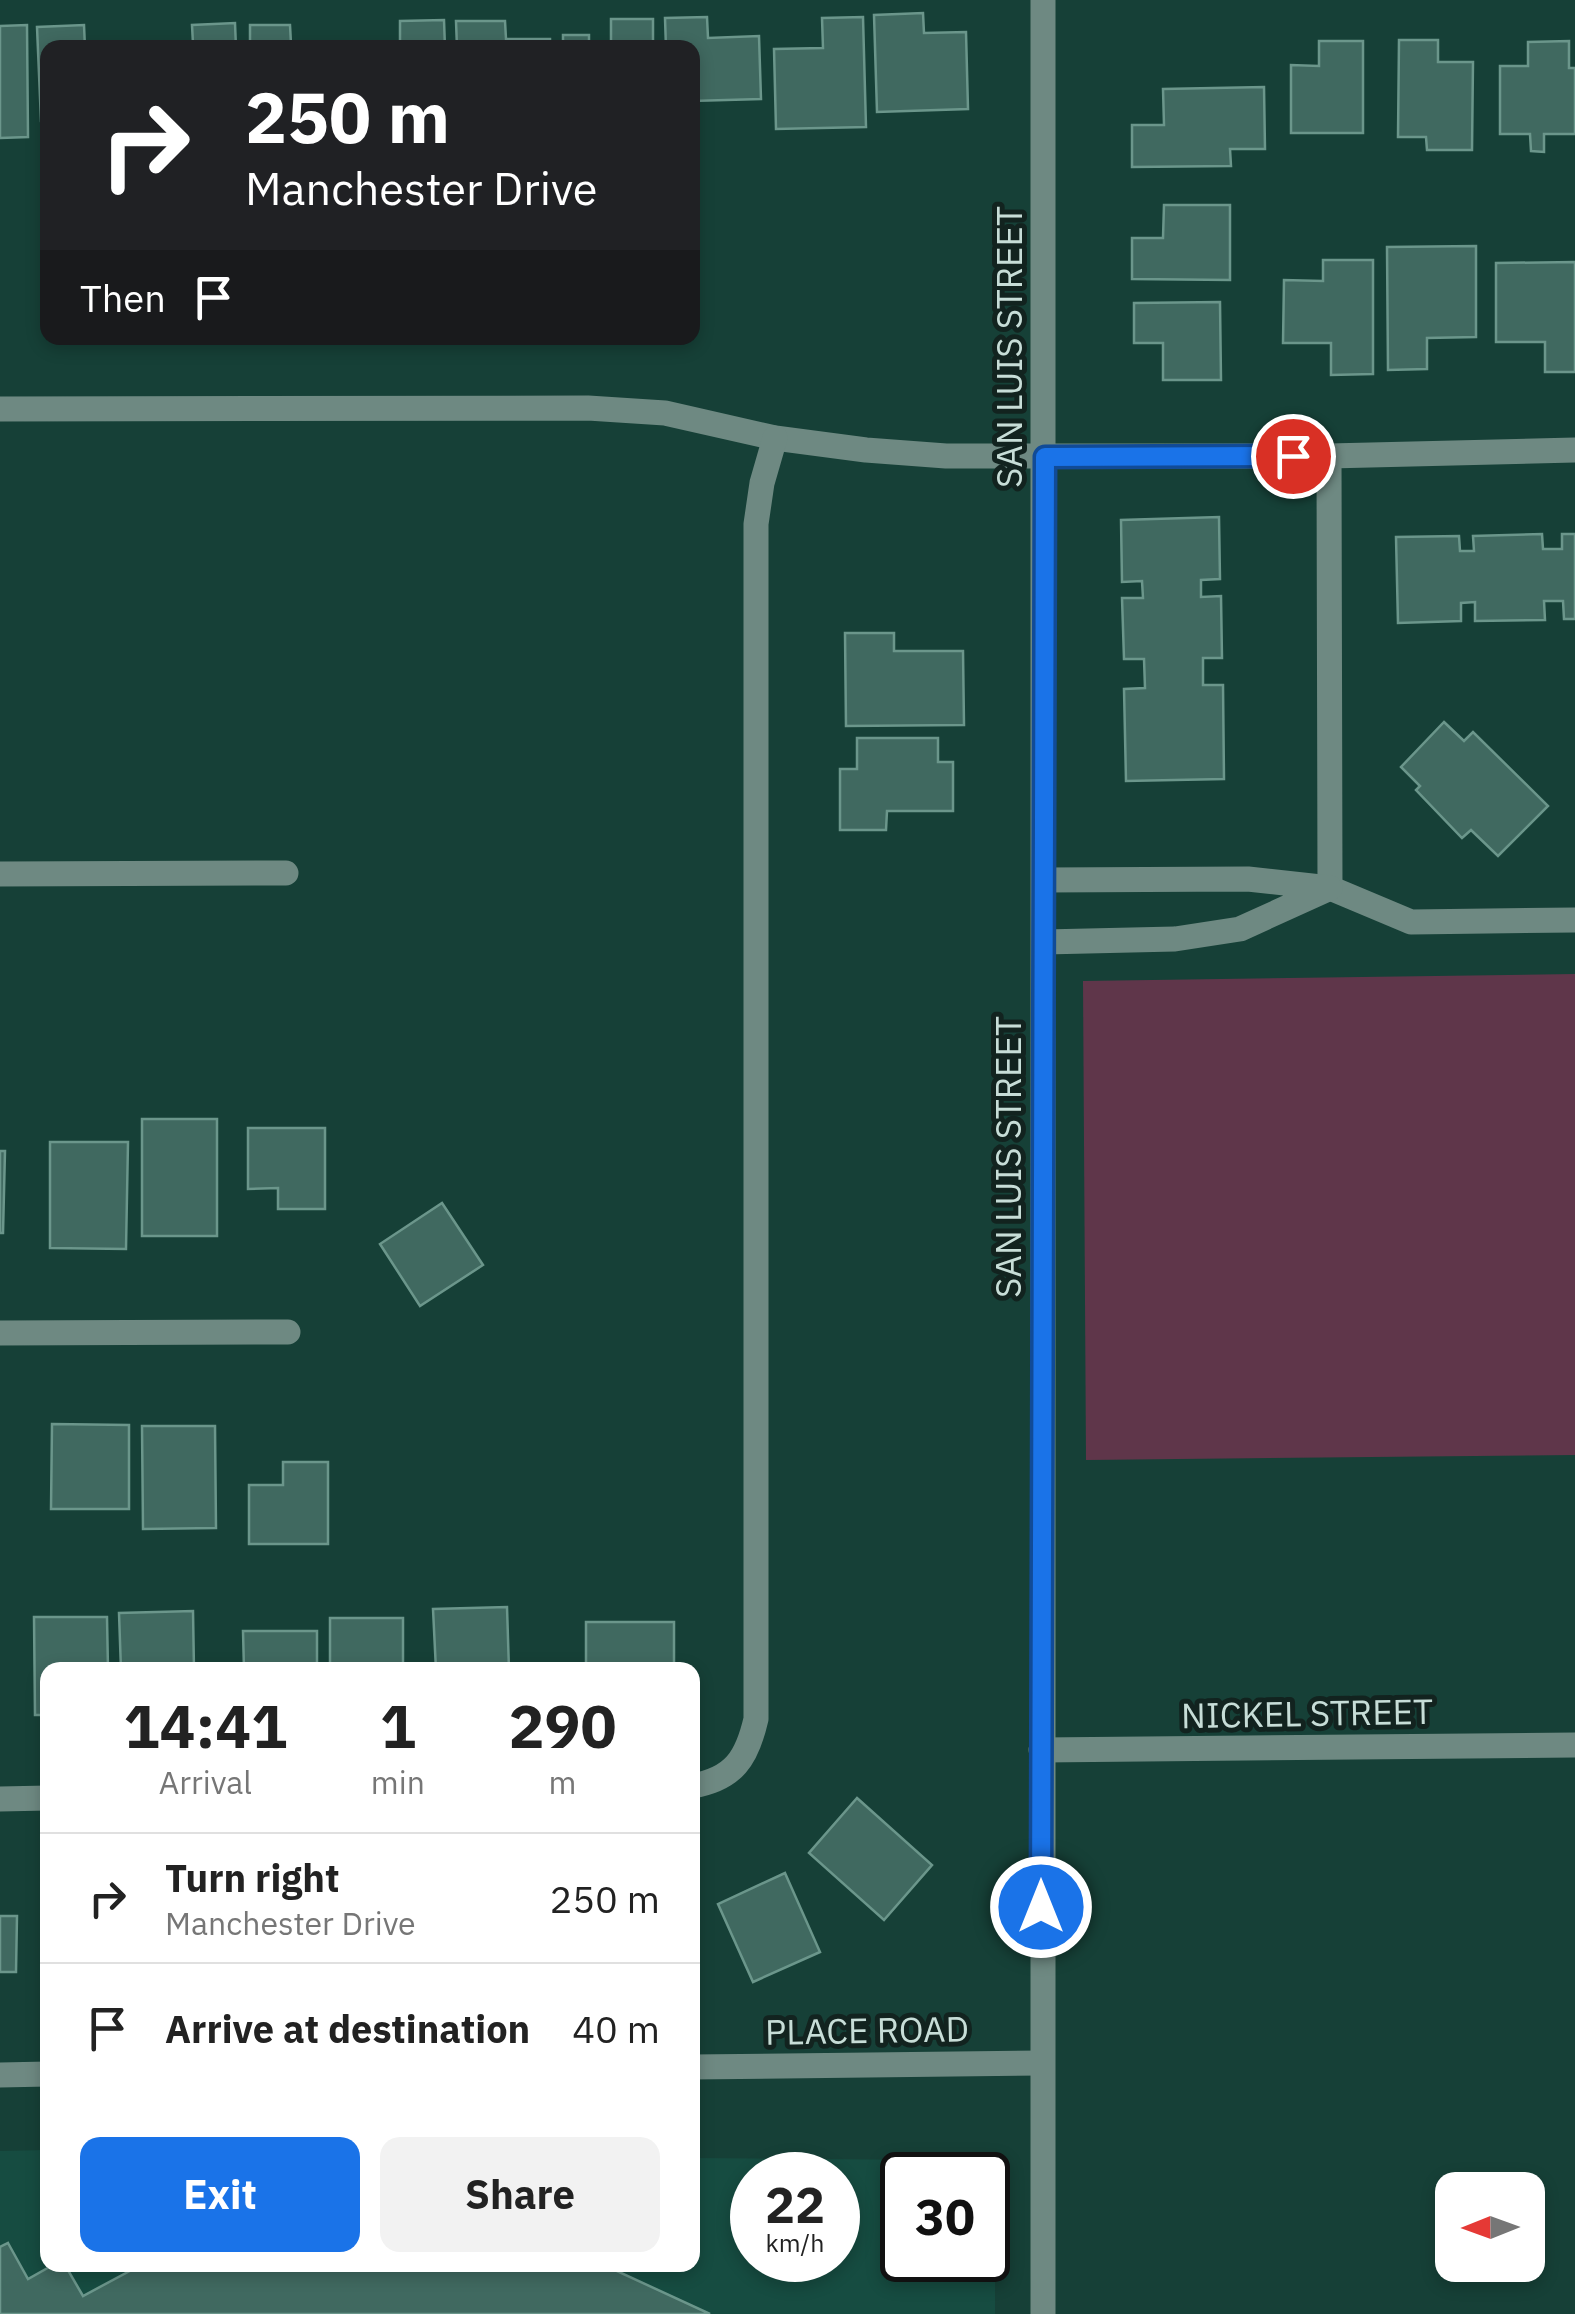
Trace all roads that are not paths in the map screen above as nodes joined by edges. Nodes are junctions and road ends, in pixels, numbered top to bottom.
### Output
1 (1043, 0) edge
2 (0, 409) edge
3 (775, 438) junction
4 (1575, 450) edge
5 (1328, 456) junction
6 (1045, 457) junction
7 (0, 874) edge
8 (286, 874) dead end
9 (1044, 880) junction
10 (1330, 888) junction
11 (1575, 920) edge
12 (1044, 942) junction
13 (288, 1332) dead end
14 (0, 1333) edge
15 (1575, 1745) edge
16 (1041, 1750) junction
17 (700, 1784) edge
18 (40, 1798) edge
19 (0, 1799) edge
20 (1042, 2063) junction
21 (700, 2067) edge
22 (40, 2074) edge
23 (0, 2075) edge
24 (1042, 2314) edge

1 - 6 street, SAN LUIS STREET
2 - 3 street
3 - 6 street
3 - 17 street
4 - 5 street
5 - 6 street
5 - 10 street
6 - 9 street, SAN LUIS STREET
7 - 8 street
9 - 10 street
9 - 12 street, SAN LUIS STREET
10 - 11 street
10 - 12 street
12 - 16 street, SAN LUIS STREET
13 - 14 street
15 - 16 street, NICKEL STREET
16 - 20 street, SAN LUIS STREET
18 - 19 street
20 - 21 street, PLACE ROAD
20 - 24 street, SAN LUIS STREET
22 - 23 street

